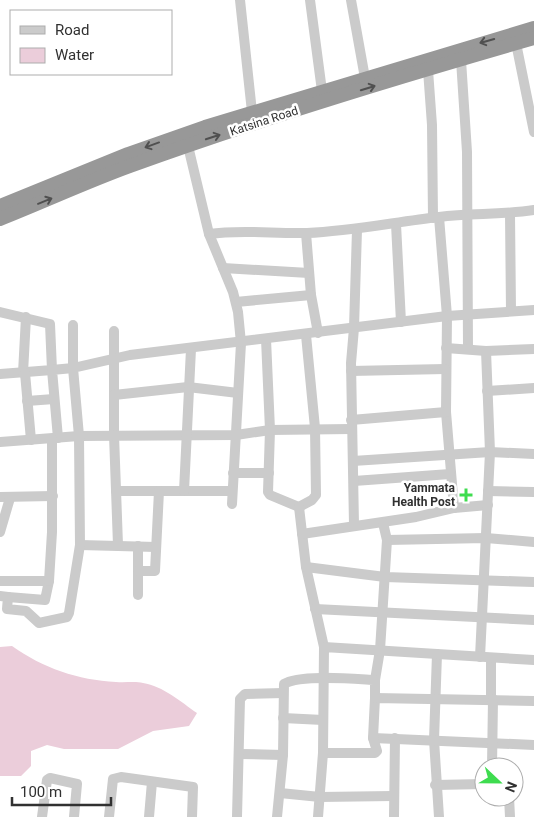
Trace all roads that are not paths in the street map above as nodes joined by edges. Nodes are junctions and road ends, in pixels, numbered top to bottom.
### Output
1 (240, 0) edge
2 (310, 0) edge
3 (351, 0) edge
4 (534, 28) edge
5 (534, 38) edge
6 (516, 43) junction
7 (460, 60) junction
8 (428, 70) junction
9 (365, 78) junction
10 (322, 91) junction
11 (252, 112) junction
12 (534, 132) edge
13 (188, 146) junction
14 (0, 206) edge
15 (534, 210) edge
16 (510, 214) junction
17 (468, 215) junction
18 (436, 218) junction
19 (0, 219) edge
20 (396, 224) junction
21 (357, 230) junction
22 (306, 233) junction
23 (209, 234) junction
24 (223, 268) junction
25 (309, 273) junction
26 (312, 295) junction
27 (236, 302) junction
28 (534, 310) edge
29 (511, 311) junction
30 (0, 312) edge
31 (469, 314) junction
32 (447, 316) junction
33 (26, 317) junction
34 (401, 322) junction
35 (74, 325) dead end
36 (354, 328) junction
37 (114, 332) dead end
38 (318, 333) junction
39 (306, 335) junction
40 (266, 339) junction
41 (241, 343) junction
42 (446, 348) junction
43 (191, 349) junction
44 (468, 349) junction
45 (534, 349) edge
46 (486, 351) junction
47 (114, 358) junction
48 (74, 368) junction
49 (445, 369) junction
50 (52, 370) junction
51 (351, 371) junction
52 (24, 373) junction
53 (0, 374) edge
54 (188, 387) junction
55 (534, 388) edge
56 (487, 391) junction
57 (238, 392) junction
58 (114, 394) junction
59 (54, 399) junction
60 (27, 401) junction
61 (446, 412) junction
62 (351, 424) junction
63 (315, 428) junction
64 (270, 430) junction
65 (186, 434) junction
66 (236, 434) junction
67 (114, 435) junction
68 (79, 436) junction
69 (55, 438) junction
70 (31, 440) junction
71 (0, 442) edge
72 (490, 452) junction
73 (449, 454) junction
74 (534, 454) edge
75 (353, 461) junction
76 (233, 472) junction
77 (269, 473) junction
78 (450, 474) junction
79 (354, 482) junction
80 (116, 491) junction
81 (158, 491) junction
82 (184, 491) junction
83 (232, 491) junction
84 (488, 491) junction
85 (534, 492) edge
86 (53, 496) junction
87 (5, 497) edge
88 (232, 504) dead end
89 (488, 505) junction
90 (298, 507) junction
91 (454, 508) junction
92 (383, 523) junction
93 (354, 525) junction
94 (0, 532) edge
95 (302, 534) junction
96 (486, 538) junction
97 (387, 540) junction
98 (534, 542) edge
99 (80, 544) junction
100 (118, 545) junction
101 (138, 546) junction
102 (156, 547) junction
103 (306, 567) junction
104 (138, 571) junction
105 (385, 577) junction
106 (484, 580) junction
107 (0, 581) edge
108 (48, 581) junction
109 (534, 582) edge
110 (138, 595) dead end
111 (4, 596) edge
112 (315, 609) junction
113 (382, 612) junction
114 (482, 618) junction
115 (534, 620) edge
116 (324, 647) junction
117 (380, 650) junction
118 (437, 654) junction
119 (486, 658) junction
120 (534, 660) edge
121 (325, 678) junction
122 (375, 680) junction
123 (283, 693) junction
124 (375, 698) junction
125 (434, 699) junction
126 (492, 699) junction
127 (534, 701) edge
128 (283, 718) junction
129 (323, 720) junction
130 (373, 738) junction
131 (395, 738) junction
132 (434, 740) junction
133 (492, 742) junction
134 (534, 745) edge
135 (323, 753) junction
136 (240, 754) junction
137 (283, 754) junction
138 (492, 757) edge
139 (152, 782) junction
140 (474, 784) edge
141 (435, 785) junction
142 (280, 793) junction
143 (393, 796) junction
144 (320, 797) junction
145 (42, 817) edge
146 (74, 817) edge
147 (108, 817) edge
148 (149, 817) edge
149 (192, 817) edge
150 (238, 817) edge
151 (277, 817) edge
152 (318, 817) edge
153 (394, 817) edge
154 (438, 817) edge

1 - 11 street
2 - 10 street
3 - 9 street
4 -> 9 highway, Katsina Road
5 - 6 highway, Katsina Road
6 - 7 highway, Katsina Road
6 - 12 street
7 - 8 highway, Katsina Road
7 - 17 street
13 -> 8 highway, Katsina Road
8 - 18 street
9 - 10 highway, Katsina Road
10 - 11 highway, Katsina Road
11 -> 14 highway, Katsina Road
19 -> 13 highway, Katsina Road
13 - 23 street
15 - 16 street
16 - 17 street
16 - 29 street
17 - 18 street
17 - 31 street
18 - 20 street
18 - 32 street
20 - 21 street
20 - 34 street
21 - 22 street
21 - 36 street
22 - 23 street
22 - 25 street
23 - 24 street
24 - 25 street
24 - 27 street
25 - 26 street
26 - 27 street
26 - 38 street
27 - 41 street
28 - 29 street
29 - 31 street
30 - 33 street
31 - 32 street
31 - 44 street
32 - 34 street
32 - 42 street
33 - 50 street
33 - 52 street
34 - 36 street
35 - 48 street
36 - 38 street
36 - 51 street
37 - 47 street
38 - 39 street
39 - 40 street
39 - 63 street
40 - 41 street
40 - 64 street
41 - 43 street
41 - 57 street
42 - 44 street
42 - 49 street
43 - 47 street
43 - 54 street
44 - 46 street
45 - 46 street
46 - 56 street
47 - 48 street
47 - 58 street
48 - 50 street
48 - 68 street
49 - 51 street
49 - 61 street
50 - 52 street
50 - 59 street
51 - 62 street
52 - 53 street
52 - 60 street
54 - 57 street
54 - 58 street
54 - 65 street
55 - 56 street
56 - 72 street
57 - 66 street
58 - 67 street
59 - 60 street
59 - 69 street
60 - 70 street
61 - 62 street
61 - 73 street
62 - 63 street
62 - 75 street
63 - 64 street
63 - 90 street
64 - 66 street
64 - 77 street
65 - 66 street
65 - 67 street
65 - 82 street
66 - 76 street
67 - 68 street
67 - 80 street
68 - 69 street
68 - 99 street
69 - 70 street
69 - 86 street
70 - 71 street
72 - 73 street
72 - 74 street
72 - 84 street
73 - 75 street
73 - 78 street
75 - 79 street
76 - 77 street
76 - 83 street
77 - 90 street
78 - 79 street
78 - 91 street
79 - 93 street
80 - 81 street
80 - 100 street
81 - 82 street
81 - 102 street
82 - 83 street
83 - 88 street
84 - 85 street
84 - 89 street
86 - 87 street
86 - 108 street
87 - 94 street
89 - 91 street
89 - 96 street
90 - 95 street
91 - 92 street
92 - 93 street
92 - 97 street
93 - 95 street
95 - 103 street
96 - 97 street
96 - 98 street
96 - 106 street
97 - 105 street
99 - 100 street
99 - 111 street
100 - 101 street
101 - 102 street
101 - 104 street
102 - 104 street
103 - 105 street
103 - 112 street
104 - 110 street
105 - 106 street
105 - 113 street
106 - 109 street
106 - 114 street
107 - 108 street
108 - 111 street
112 - 113 street
112 - 116 street
113 - 114 street
113 - 117 street
114 - 115 street
114 - 119 street
116 - 117 street
116 - 121 street
117 - 118 street
117 - 122 street
118 - 119 street
118 - 125 street
119 - 120 street
119 - 126 street
121 - 122 street
121 - 123 street
121 - 129 street
122 - 124 street
123 - 128 street
123 - 136 street
124 - 125 street
124 - 130 street
125 - 126 street
125 - 132 street
126 - 127 street
126 - 133 street
128 - 129 street
128 - 137 street
129 - 135 street
130 - 131 street
130 - 135 street
131 - 132 street
131 - 143 street
132 - 133 street
132 - 141 street
133 - 134 street
133 - 138 street
135 - 144 street
136 - 137 street
136 - 150 street
137 - 142 street
139 - 147 street
139 - 148 street
139 - 149 street
140 - 141 street
141 - 154 street
142 - 144 street
142 - 151 street
143 - 144 street
143 - 153 street
144 - 152 street
145 - 146 street

